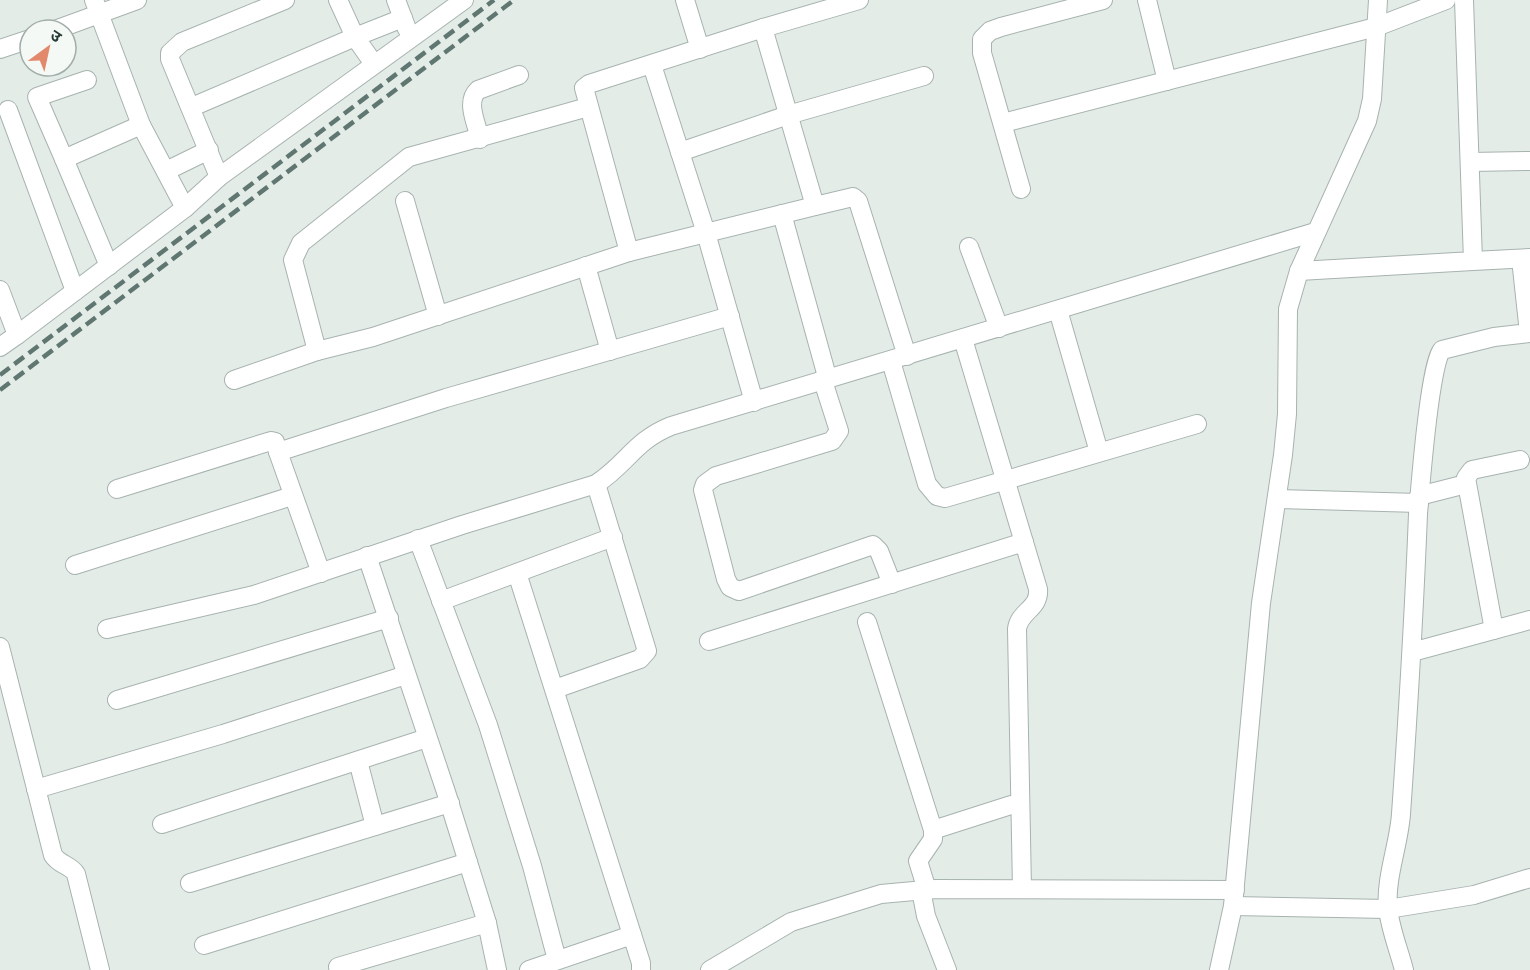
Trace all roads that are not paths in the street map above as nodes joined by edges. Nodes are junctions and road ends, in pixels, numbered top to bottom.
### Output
1 (137, 0) edge
2 (285, 0) edge
3 (338, 0) edge
4 (396, 0) edge
5 (464, 0) edge
6 (685, 0) edge
7 (859, 0) edge
8 (1103, 0) edge
9 (1147, 0) edge
10 (1378, 0) edge
11 (1446, 0) edge
12 (1464, 0) edge
13 (96, 7) edge
14 (76, 18) edge
15 (403, 18) junction
16 (1376, 27) junction
17 (763, 28) junction
18 (355, 37) junction
19 (411, 39) junction
20 (18, 43) edge
21 (0, 49) edge
22 (699, 49) junction
23 (374, 64) junction
24 (652, 65) junction
25 (519, 75) dead end
26 (924, 76) dead end
27 (87, 80) dead end
28 (1167, 81) junction
29 (37, 97) junction
30 (192, 107) junction
31 (588, 107) junction
32 (4, 111) edge
33 (788, 115) junction
34 (1003, 123) junction
35 (141, 125) junction
36 (480, 139) junction
37 (209, 150) junction
38 (680, 152) junction
39 (64, 159) junction
40 (1470, 162) junction
41 (1530, 162) edge
42 (166, 171) junction
43 (219, 177) junction
44 (1021, 189) dead end
45 (405, 201) dead end
46 (815, 206) junction
47 (185, 207) junction
48 (782, 214) junction
49 (706, 232) junction
50 (1316, 232) junction
51 (969, 247) dead end
52 (629, 252) junction
53 (1526, 259) edge
54 (1473, 261) junction
55 (109, 266) junction
56 (586, 266) junction
57 (1299, 271) junction
58 (0, 290) edge
59 (75, 291) junction
60 (1058, 310) junction
61 (438, 315) junction
62 (730, 316) junction
63 (999, 328) junction
64 (1530, 333) edge
65 (16, 334) junction
66 (963, 339) junction
67 (0, 347) edge
68 (317, 351) junction
69 (610, 351) junction
70 (899, 358) junction
71 (234, 380) dead end
72 (825, 380) junction
73 (754, 402) junction
74 (1197, 424) dead end
75 (278, 452) junction
76 (1100, 452) junction
77 (1520, 460) dead end
78 (1004, 480) junction
79 (596, 484) junction
80 (1466, 484) junction
81 (117, 489) dead end
82 (292, 496) junction
83 (1278, 499) junction
84 (1419, 500) junction
85 (613, 537) junction
86 (418, 539) junction
87 (1024, 542) junction
88 (367, 556) junction
89 (75, 565) dead end
90 (321, 573) junction
91 (517, 573) junction
92 (892, 584) junction
93 (441, 602) junction
94 (389, 618) junction
95 (1530, 620) edge
96 (867, 622) dead end
97 (107, 629) dead end
98 (1494, 630) junction
99 (709, 641) dead end
100 (0, 646) edge
101 (1412, 652) junction
102 (406, 675) junction
103 (555, 689) junction
104 (117, 700) dead end
105 (427, 738) junction
106 (358, 761) junction
107 (36, 789) junction
108 (450, 803) junction
109 (1011, 805) dead end
110 (162, 824) dead end
111 (375, 826) junction
112 (933, 830) junction
113 (468, 862) junction
114 (1530, 878) edge
115 (190, 883) dead end
116 (1022, 889) junction
117 (924, 890) junction
118 (1234, 898) junction
119 (1388, 909) junction
120 (487, 923) junction
121 (632, 935) junction
122 (204, 945) dead end
123 (554, 964) edge
124 (338, 967) dead end
125 (100, 970) edge
126 (497, 970) edge
127 (529, 970) edge
128 (641, 970) edge
129 (710, 970) edge
130 (947, 970) edge
131 (1219, 970) edge
132 (1404, 970) edge

1 - 13 street
2 - 30 street
3 - 18 street
4 - 15 street
5 - 19 street
6 - 22 street
7 - 17 street
8 - 34 street
9 - 28 street
10 - 16 street
11 - 16 street
12 - 40 street
13 - 14 street
13 - 35 street
15 - 18 street
15 - 19 street
16 - 28 street
16 - 50 street
17 - 22 street
17 - 33 street
18 - 23 street
18 - 30 street
19 - 23 street
20 - 21 street
22 - 24 street
23 - 43 street
24 - 31 street
24 - 38 street
25 - 36 street
26 - 33 street
27 - 29 street
28 - 34 street
29 - 32 street
29 - 39 street
30 - 37 street
31 - 36 street
31 - 52 street
32 - 59 street
33 - 38 street
33 - 46 street
34 - 44 street
35 - 39 street
35 - 42 street
36 - 68 street
37 - 42 street
37 - 43 street
38 - 49 street
39 - 55 street
40 - 41 street
40 - 54 street
42 - 47 street
43 - 47 street
45 - 61 street
46 - 48 street
46 - 70 street
47 - 55 street
48 - 49 street
48 - 72 street
49 - 52 street
49 - 62 street
50 - 57 street
50 - 60 street
51 - 63 street
52 - 56 street
53 - 54 street
53 - 64 street
54 - 57 street
55 - 59 street
56 - 61 street
56 - 69 street
57 - 83 street
58 - 65 street
59 - 65 street
60 - 63 street
60 - 76 street
61 - 68 street
62 - 69 street
62 - 73 street
63 - 66 street
64 - 84 street
65 - 67 street
66 - 70 street
66 - 78 street
68 - 71 street
69 - 75 street
70 - 72 street
70 - 78 street
72 - 73 street
72 - 92 street
73 - 79 street
74 - 76 street
75 - 81 street
75 - 82 street
76 - 78 street
77 - 80 street
78 - 87 street
79 - 85 street
79 - 86 street
80 - 84 street
80 - 98 street
82 - 89 street
82 - 90 street
83 - 84 street
83 - 118 street
84 - 101 street
85 - 91 street
85 - 103 street
86 - 88 street
86 - 93 street
87 - 92 street
87 - 116 street
88 - 90 street
88 - 94 street
90 - 97 street
91 - 93 street
91 - 103 street
92 - 99 street
93 - 123 street
94 - 102 street
94 - 104 street
95 - 98 street
96 - 112 street
98 - 101 street
100 - 107 street
101 - 119 street
102 - 105 street
102 - 107 street
103 - 121 street
105 - 106 street
105 - 108 street
106 - 110 street
106 - 111 street
107 - 125 street
108 - 111 street
108 - 113 street
109 - 112 street
111 - 115 street
112 - 117 street
113 - 120 street
113 - 122 street
114 - 119 street
116 - 117 street
116 - 118 street
117 - 129 street
117 - 130 street
118 - 119 street
118 - 131 street
119 - 132 street
120 - 124 street
120 - 126 street
121 - 123 street
121 - 128 street
123 - 127 street

